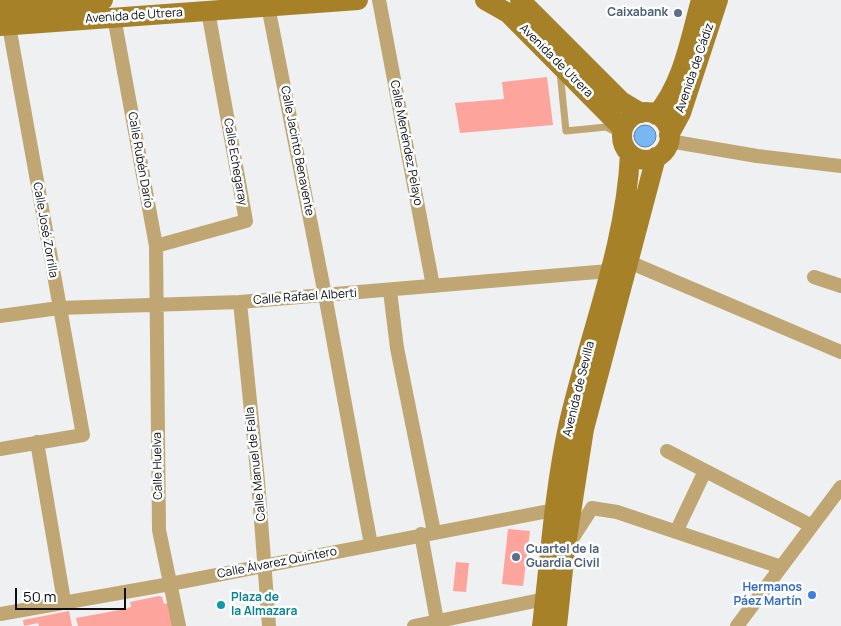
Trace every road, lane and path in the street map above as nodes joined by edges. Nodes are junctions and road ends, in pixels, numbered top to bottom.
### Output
1 (358, 0) edge
2 (379, 0) edge
3 (486, 0) edge
4 (520, 0) edge
5 (701, 0) edge
6 (718, 0) edge
7 (41, 2) edge
8 (268, 6) junction
9 (0, 8) edge
10 (108, 8) edge
11 (208, 11) junction
12 (4, 26) edge
13 (559, 64) junction
14 (648, 114) junction
15 (622, 132) junction
16 (669, 138) junction
17 (630, 154) junction
18 (656, 158) junction
19 (841, 166) edge
20 (156, 246) junction
21 (629, 262) junction
22 (609, 271) junction
23 (814, 276) dead end
24 (433, 286) junction
25 (841, 286) edge
26 (390, 290) junction
27 (325, 295) junction
28 (240, 302) junction
29 (156, 304) junction
30 (59, 308) junction
31 (0, 316) edge
32 (841, 352) edge
33 (37, 442) junction
34 (0, 448) edge
35 (667, 451) dead end
36 (706, 471) junction
37 (841, 487) edge
38 (554, 510) junction
39 (812, 526) junction
40 (676, 532) junction
41 (427, 533) junction
42 (371, 546) junction
43 (565, 552) junction
44 (265, 566) junction
45 (781, 567) junction
46 (170, 584) junction
47 (545, 599) junction
48 (64, 601) junction
49 (0, 614) edge
50 (437, 621) junction
51 (179, 626) edge
52 (269, 626) edge
53 (414, 626) edge
54 (542, 626) edge
55 (557, 626) edge
56 (737, 626) edge

1 - 8 main road, Avenida de Utrera
2 - 24 street, Calle Menéndez Pelayo
3 - 13 main road, Avenida de Utrera
4 - 14 main road, Avenida de Utrera
5 - 14 main road, Avenida de Cádiz
6 - 16 main road, Avenida de Cádiz
7 - 9 main road, Avenida de Utrera
7 - 10 main road, Avenida de Utrera
8 - 11 main road, Avenida de Utrera
8 - 27 street, Calle Jacinto Benavente
10 - 11 main road, Avenida de Utrera
10 - 12 main road, Avenida de Utrera
10 - 20 street, Calle Rubén Darío
11 - 20 street, Calle Echegaray
12 - 30 street, Calle José Zorrilla
13 - 15 main road, Avenida de Utrera
13 - 15 lane
14 - 15 main road
14 - 16 main road
15 - 17 main road
16 - 18 main road
16 - 19 street
17 - 18 main road
17 - 22 main road, Avenida de Sevilla
18 - 21 main road, Avenida de Sevilla
20 - 29 street, Calle Rubén Darío
21 - 32 street
21 - 43 main road, Avenida de Sevilla
22 - 24 street, Calle Rafael Alberti
22 - 38 main road, Avenida de Sevilla
23 - 25 street
24 - 26 street, Calle Rafael Alberti
26 - 27 street, Calle Rafael Alberti
26 - 41 street
27 - 28 street, Calle Rafael Alberti
27 - 42 street, Calle Jacinto Benavente
28 - 29 street, Calle Rafael Alberti
28 - 44 street, Calle Manuel de Falla
29 - 30 street, Calle Rafael Alberti
29 - 46 street, Calle Huelva
30 - 31 street, Calle Rafael Alberti
30 - 33 street, Calle José Zorrilla
33 - 34 street
33 - 48 street
35 - 36 street
36 - 39 street
36 - 40 street
37 - 39 street
38 - 41 street, Calle Álvarez Quintero
38 - 43 street
38 - 47 main road, Avenida de Sevilla
39 - 45 street
40 - 43 street
40 - 45 street
41 - 42 street, Calle Álvarez Quintero
41 - 50 street
42 - 44 street, Calle Álvarez Quintero
43 - 55 main road, Avenida de Sevilla
44 - 46 street, Calle Álvarez Quintero
44 - 52 street, Calle Manuel de Falla
45 - 56 street
46 - 48 street, Calle Álvarez Quintero
46 - 51 street, Calle Huelva
47 - 50 street
47 - 54 main road, Avenida de Sevilla
48 - 49 street, Calle Álvarez Quintero
50 - 53 street

